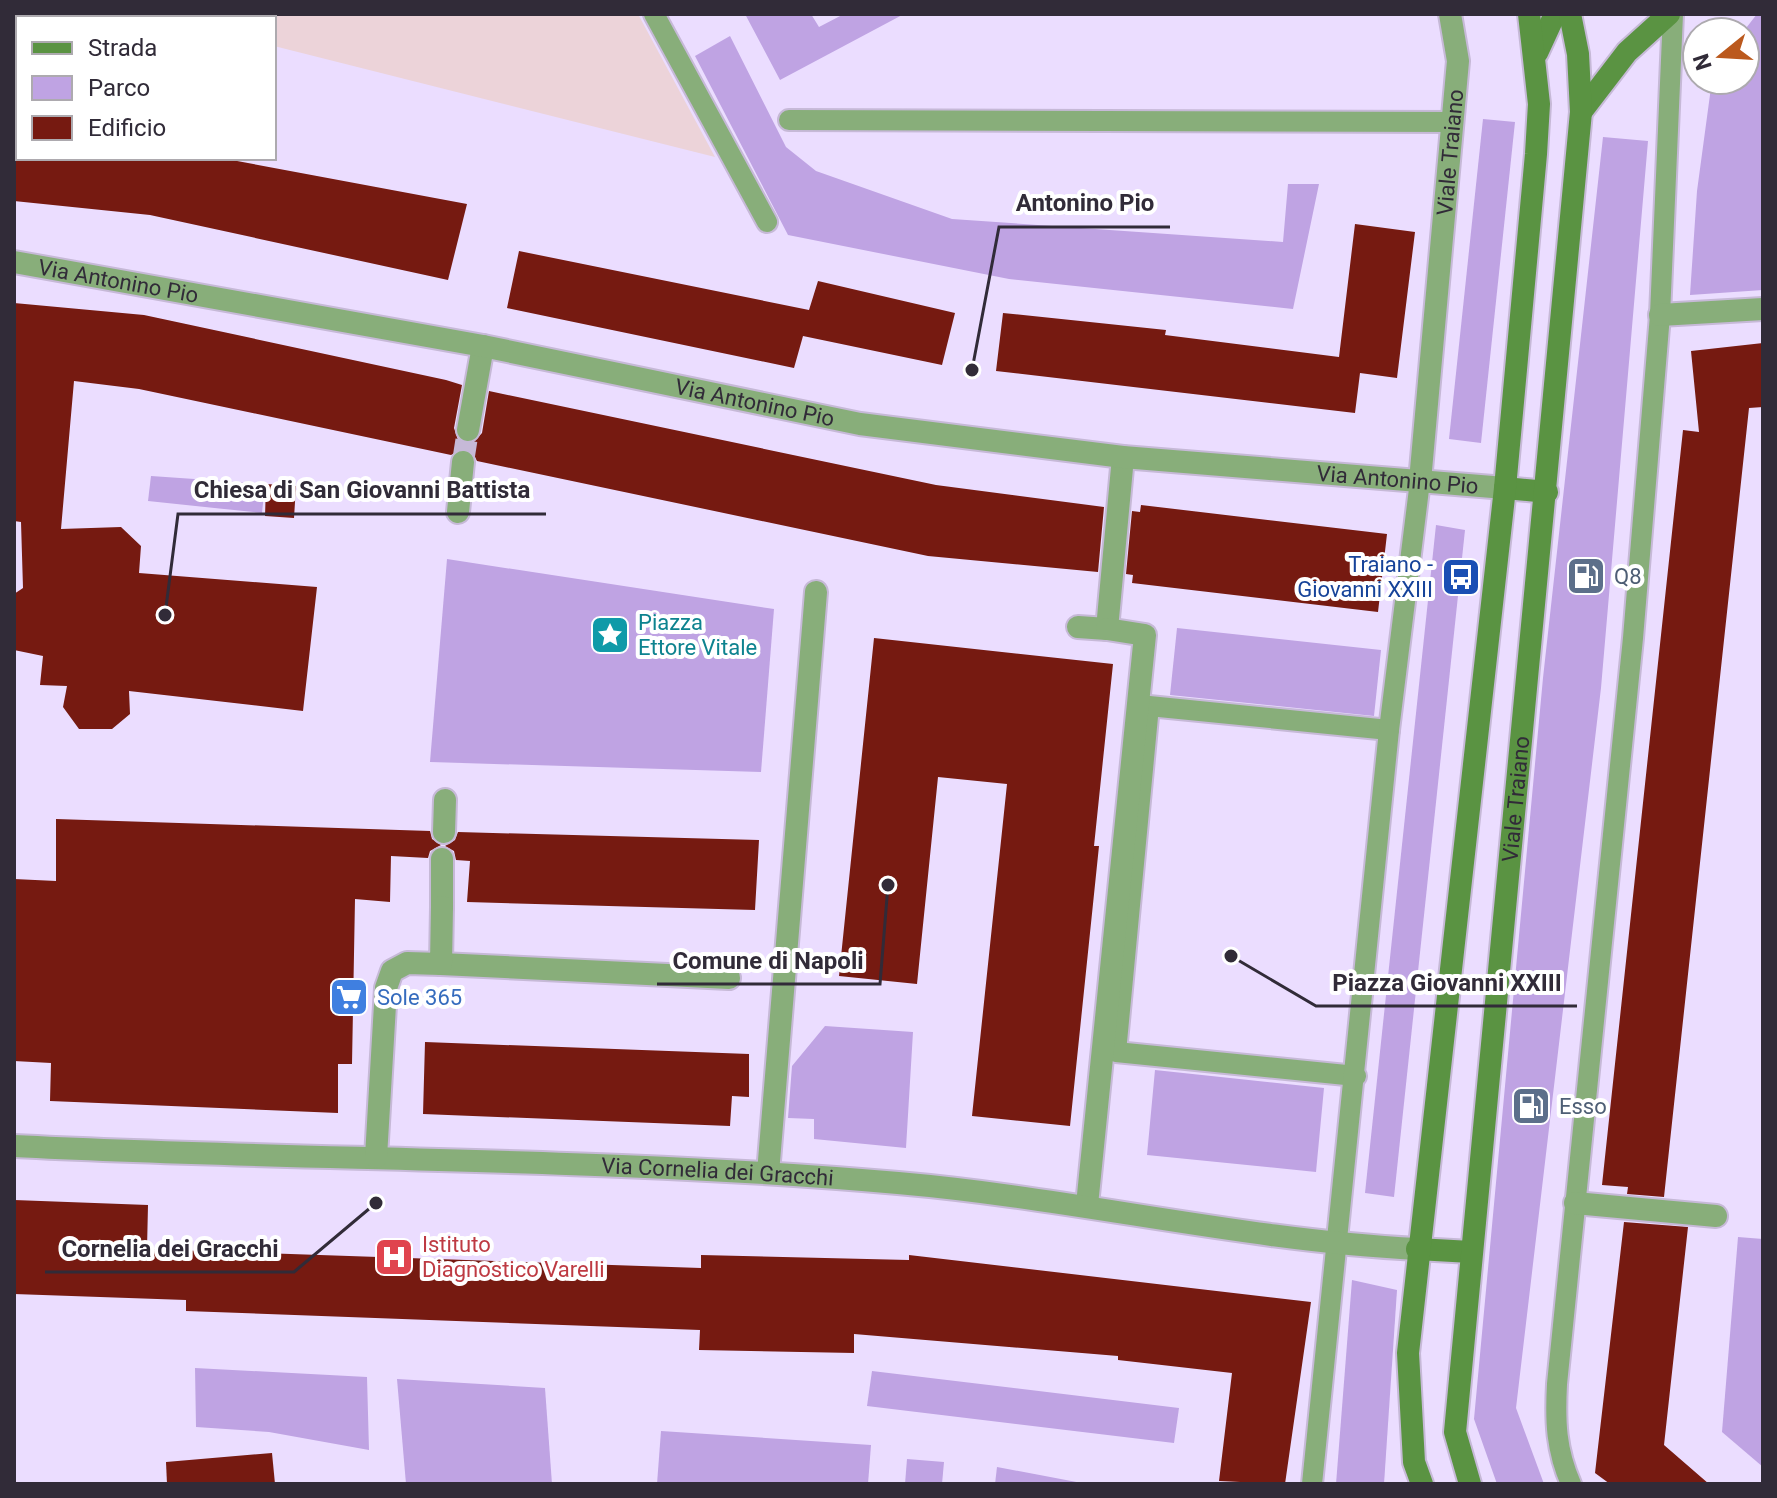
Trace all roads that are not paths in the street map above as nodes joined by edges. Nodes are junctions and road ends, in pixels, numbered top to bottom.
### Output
1 (654, 14) edge
2 (1450, 14) edge
3 (1529, 14) edge
4 (1555, 14) edge
5 (1570, 14) edge
6 (1671, 14) edge
7 (1536, 55) junction
8 (1581, 112) junction
9 (789, 120) dead end
10 (1453, 122) junction
11 (767, 222) dead end
12 (14, 262) edge
13 (1763, 309) edge
14 (1660, 315) junction
15 (483, 346) junction
16 (468, 430) tunnel mouth
17 (1123, 457) junction
18 (463, 462) tunnel mouth
19 (1420, 481) junction
20 (1505, 488) junction
21 (1547, 492) junction
22 (458, 512) dead end
23 (816, 592) dead end
24 (1078, 627) dead end
25 (1107, 629) junction
26 (1389, 730) junction
27 (445, 800) dead end
28 (444, 832) dead end
29 (442, 859) dead end
30 (441, 964) junction
31 (729, 978) dead end
32 (1356, 1076) junction
33 (14, 1146) edge
34 (376, 1157) junction
35 (768, 1173) junction
36 (1575, 1203) junction
37 (1087, 1205) junction
38 (1716, 1216) dead end
39 (1338, 1244) junction
40 (1417, 1249) junction
41 (1471, 1252) junction
42 (1312, 1484) edge
43 (1422, 1484) edge
44 (1470, 1484) edge
45 (1571, 1484) edge

1 - 11 lane
2 - 10 street, Viale Traiano
3 - 7 main road
4 - 7 main road
5 - 8 main road, Viale Traiano
6 - 8 main road
6 - 14 lane
7 - 20 main road
8 - 21 main road, Viale Traiano
9 - 10 lane
10 - 19 street, Viale Traiano
12 - 15 street, Via Antonino Pio
13 - 14 street
14 - 36 lane
15 - 16 street
15 - 17 street, Via Antonino Pio
17 - 19 street, Via Antonino Pio
17 - 25 street
18 - 22 street
19 - 20 street, Via Antonino Pio
19 - 26 lane
20 - 21 main road
20 - 40 main road
21 - 41 main road, Viale Traiano
23 - 35 street
24 - 25 street
25 - 37 street
26 - 32 lane
26 - 32 lane
27 - 28 street
29 - 30 street
30 - 31 street
30 - 34 street
32 - 39 lane
33 - 34 street, Via Cornelia dei Gracchi
34 - 35 street, Via Cornelia dei Gracchi
35 - 37 street, Via Cornelia dei Gracchi
36 - 38 street
36 - 45 lane
37 - 39 street, Via Cornelia dei Gracchi
39 - 40 street, Via Cornelia dei Gracchi
39 - 42 lane
40 - 41 main road
40 - 43 main road
41 - 44 main road, Viale Traiano

